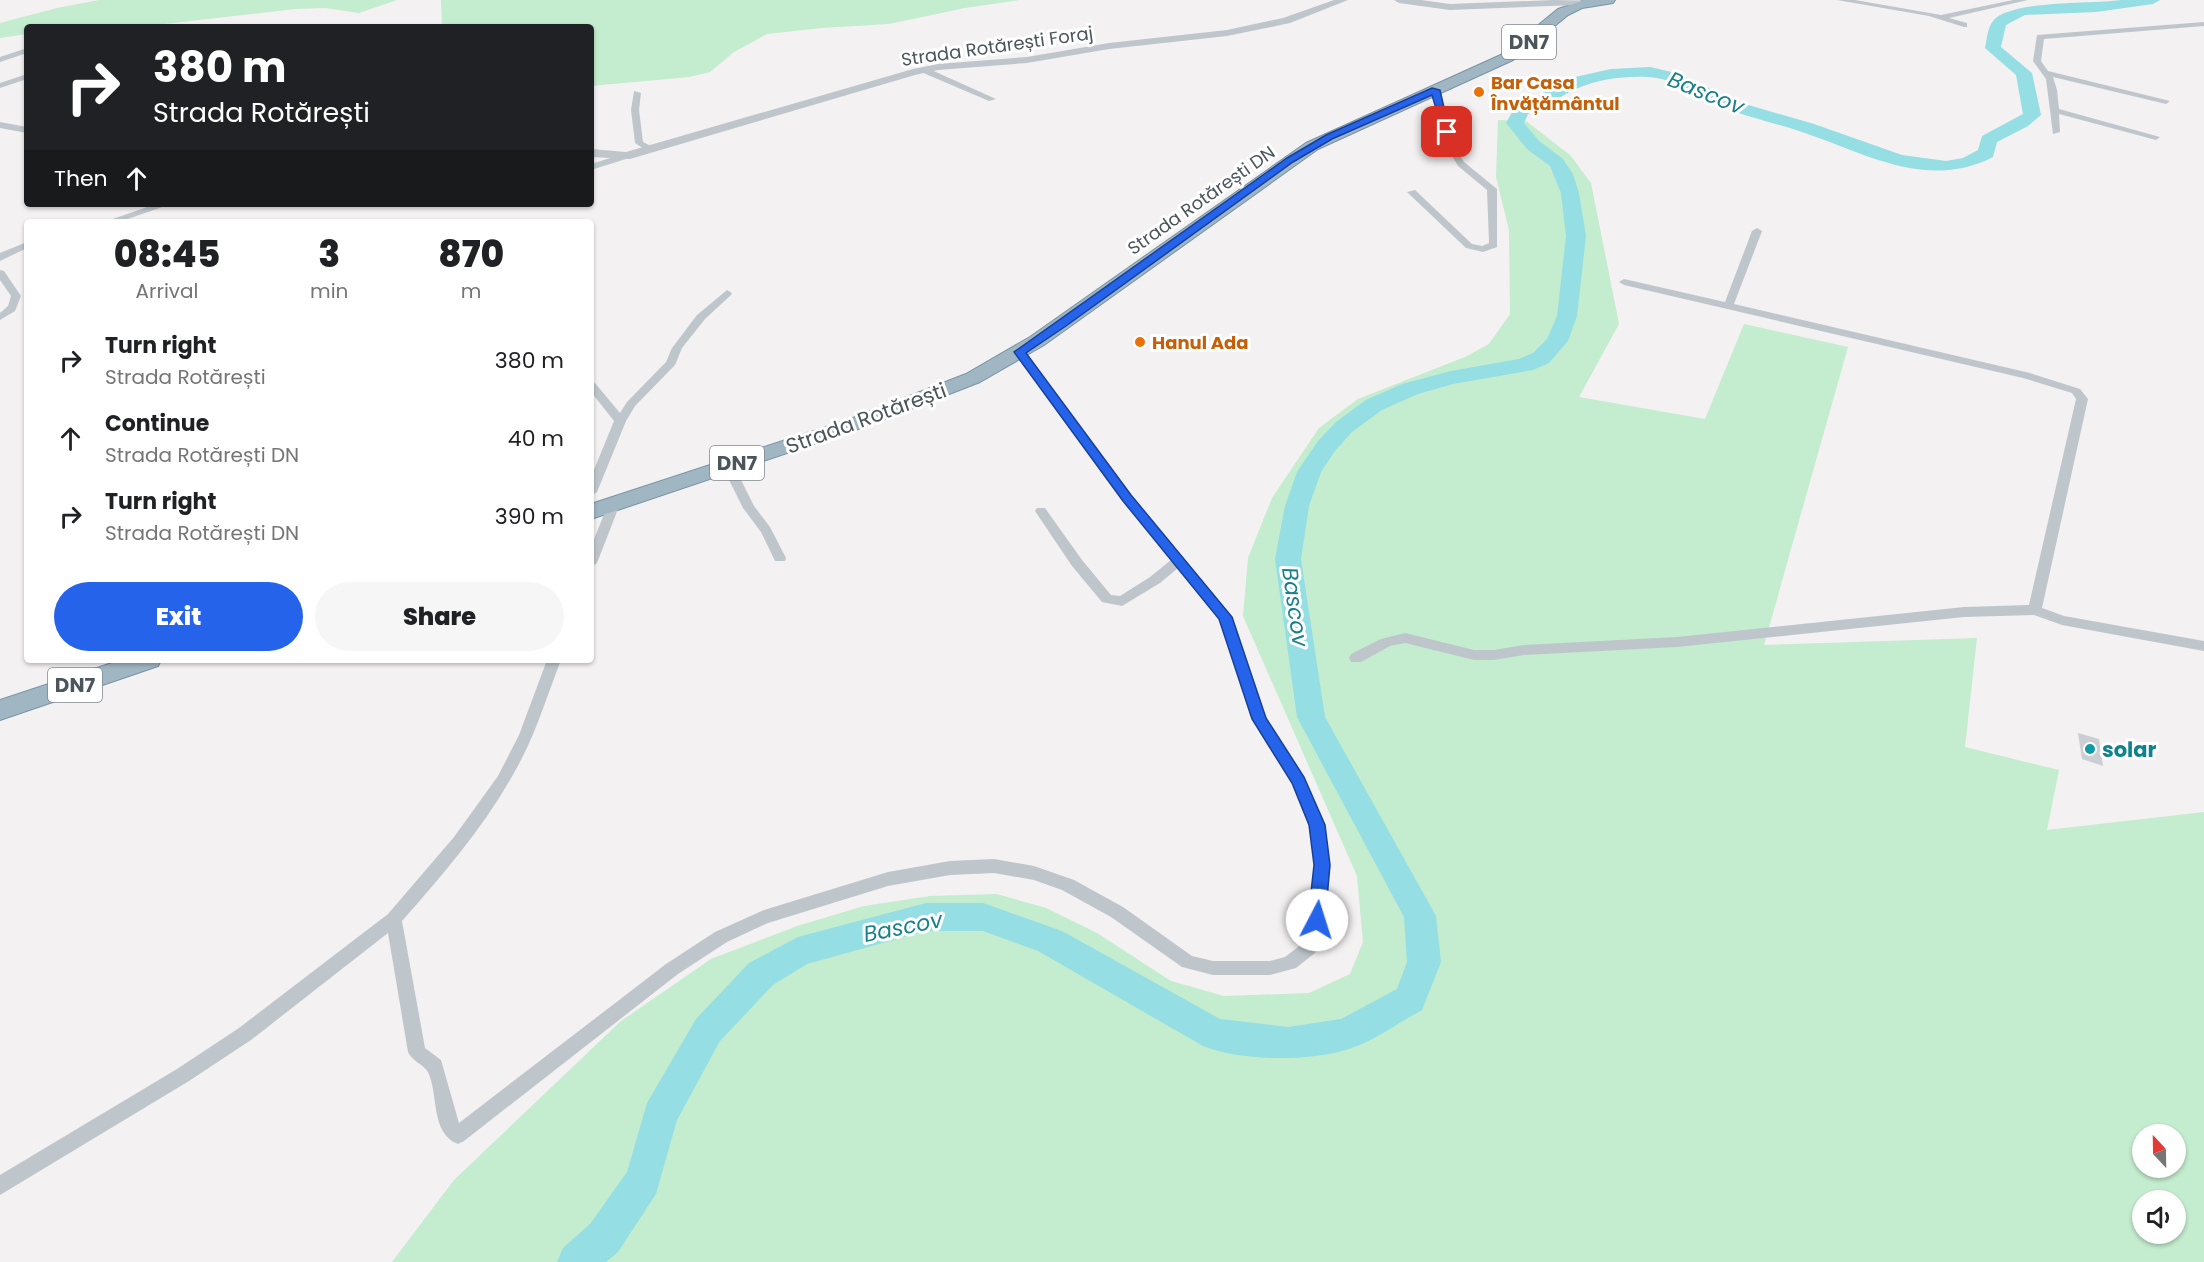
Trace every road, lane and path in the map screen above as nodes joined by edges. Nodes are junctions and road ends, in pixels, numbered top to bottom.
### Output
1 (1343, 0) edge
2 (1400, 0) edge
3 (1608, 0) edge
4 (1841, 0) edge
5 (2024, 0) edge
6 (1603, 1) edge
7 (1561, 7) junction
8 (1942, 17) junction
9 (2204, 24) edge
10 (1964, 25) dead end
11 (24, 51) edge
12 (0, 60) edge
13 (924, 70) junction
14 (2046, 73) junction
15 (24, 76) edge
16 (24, 83) edge
17 (0, 88) edge
18 (1435, 90) junction
19 (637, 93) dead end
20 (992, 99) dead end
21 (2166, 101) dead end
22 (2053, 110) junction
23 (0, 124) edge
24 (24, 129) edge
25 (2056, 132) dead end
26 (2156, 137) dead end
27 (650, 149) junction
28 (594, 153) edge
29 (626, 156) junction
30 (594, 166) edge
31 (1412, 192) dead end
32 (156, 207) edge
33 (118, 219) edge
34 (1757, 231) dead end
35 (24, 246) edge
36 (0, 258) edge
37 (0, 273) edge
38 (1624, 282) dead end
39 (727, 293) dead end
40 (1729, 304) junction
41 (0, 317) edge
42 (1062, 324) joint
43 (1019, 352) junction
44 (594, 390) edge
45 (621, 421) junction
46 (728, 466) junction
47 (594, 485) edge
48 (614, 504) junction
49 (594, 511) edge
50 (1041, 511) dead end
51 (594, 555) edge
52 (780, 558) dead end
53 (1178, 561) junction
54 (2035, 610) junction
55 (2204, 646) edge
56 (1356, 658) dead end
57 (140, 663) edge
58 (553, 663) edge
59 (0, 710) edge
60 (394, 919) junction
61 (1, 1185) edge

1 - 13 street, Strada Rotărești Foraj
2 - 7 street
3 - 6 highway, Strada Rotărești DN / DN7
4 - 8 street
5 - 8 street
6 - 7 highway, Strada Rotărești DN / DN7
7 - 18 highway, Strada Rotărești DN / DN7
8 - 10 street
9 - 14 street
11 - 12 street
13 - 20 street
13 - 27 street, Strada Rotărești Foraj
14 - 21 street
14 - 22 street
15 - 17 street
16 - 17 street
18 - 31 street
18 - 42 highway, Strada Rotărești DN / DN7
19 - 27 street
22 - 25 street
22 - 26 street
23 - 24 street
27 - 29 street, Strada Rotărești Foraj
28 - 29 street
29 - 30 street, Strada Rotărești Foraj
32 - 33 street
34 - 40 street
35 - 36 street
37 - 41 street
38 - 40 street
39 - 45 street
40 - 54 street
42 - 43 highway, Strada Rotărești / DN7
43 - 46 highway, Strada Rotărești / DN7
43 - 53 street
44 - 45 street
45 - 47 street
46 - 48 highway, Strada Rotărești / DN7
46 - 52 street
48 - 49 highway, Strada Rotărești / DN7
48 - 51 street
50 - 53 street
53 - 60 street
54 - 55 street
54 - 56 street
57 - 59 highway, DN7
58 - 60 street
60 - 61 street

